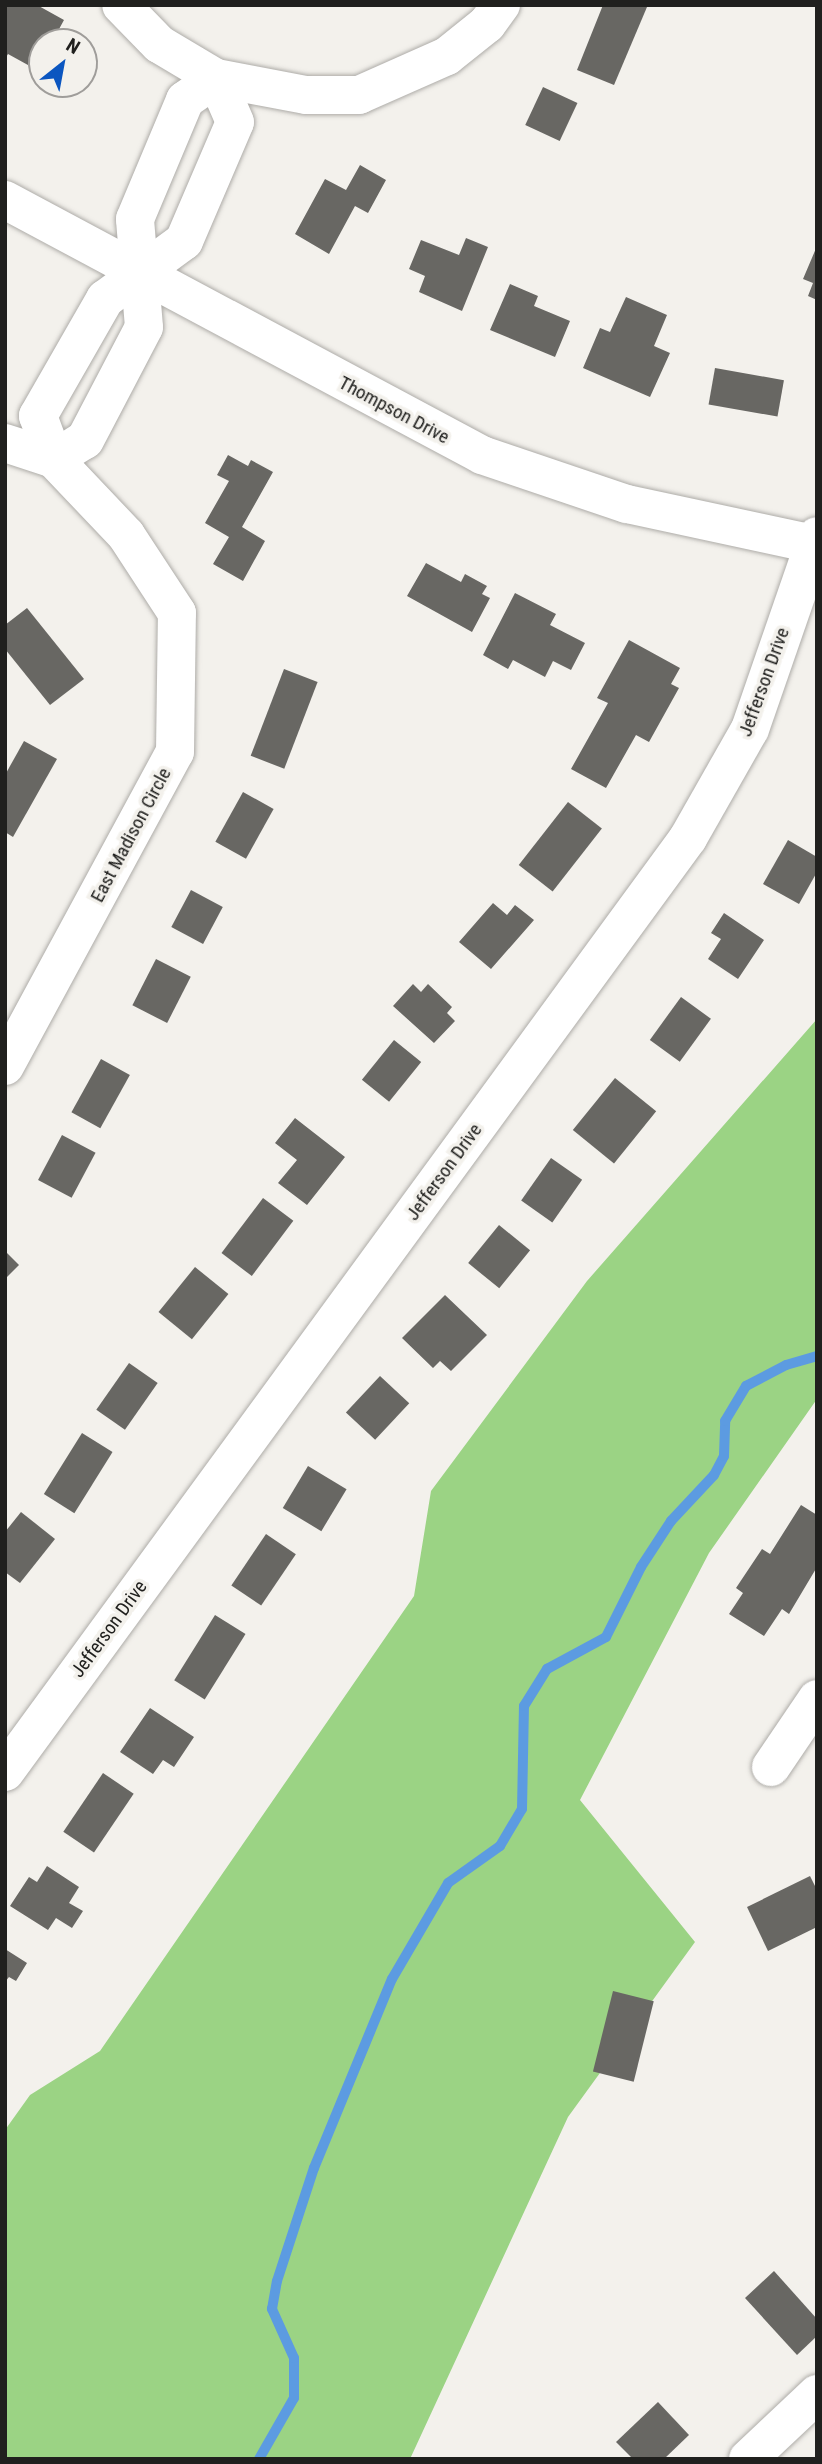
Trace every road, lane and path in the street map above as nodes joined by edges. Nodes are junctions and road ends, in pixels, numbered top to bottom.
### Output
1 (121, 5) edge
2 (500, 5) edge
3 (216, 78) junction
4 (5, 200) edge
5 (140, 274) junction
6 (5, 443) edge
7 (54, 460) junction
8 (815, 540) edge
9 (5, 1066) edge
10 (817, 1699) edge
11 (771, 1767) dead end
12 (5, 1772) edge
13 (817, 2394) edge
14 (748, 2459) edge

1 - 3 street
2 - 3 street
3 - 5 street
3 - 5 street, East Madison Circle
4 - 5 street, Thompson Drive
5 - 7 street
5 - 7 street, East Madison Circle
5 - 8 street, Thompson Drive
6 - 7 street
7 - 9 street, East Madison Circle
8 - 12 street, Jefferson Drive
10 - 11 street
13 - 14 street

